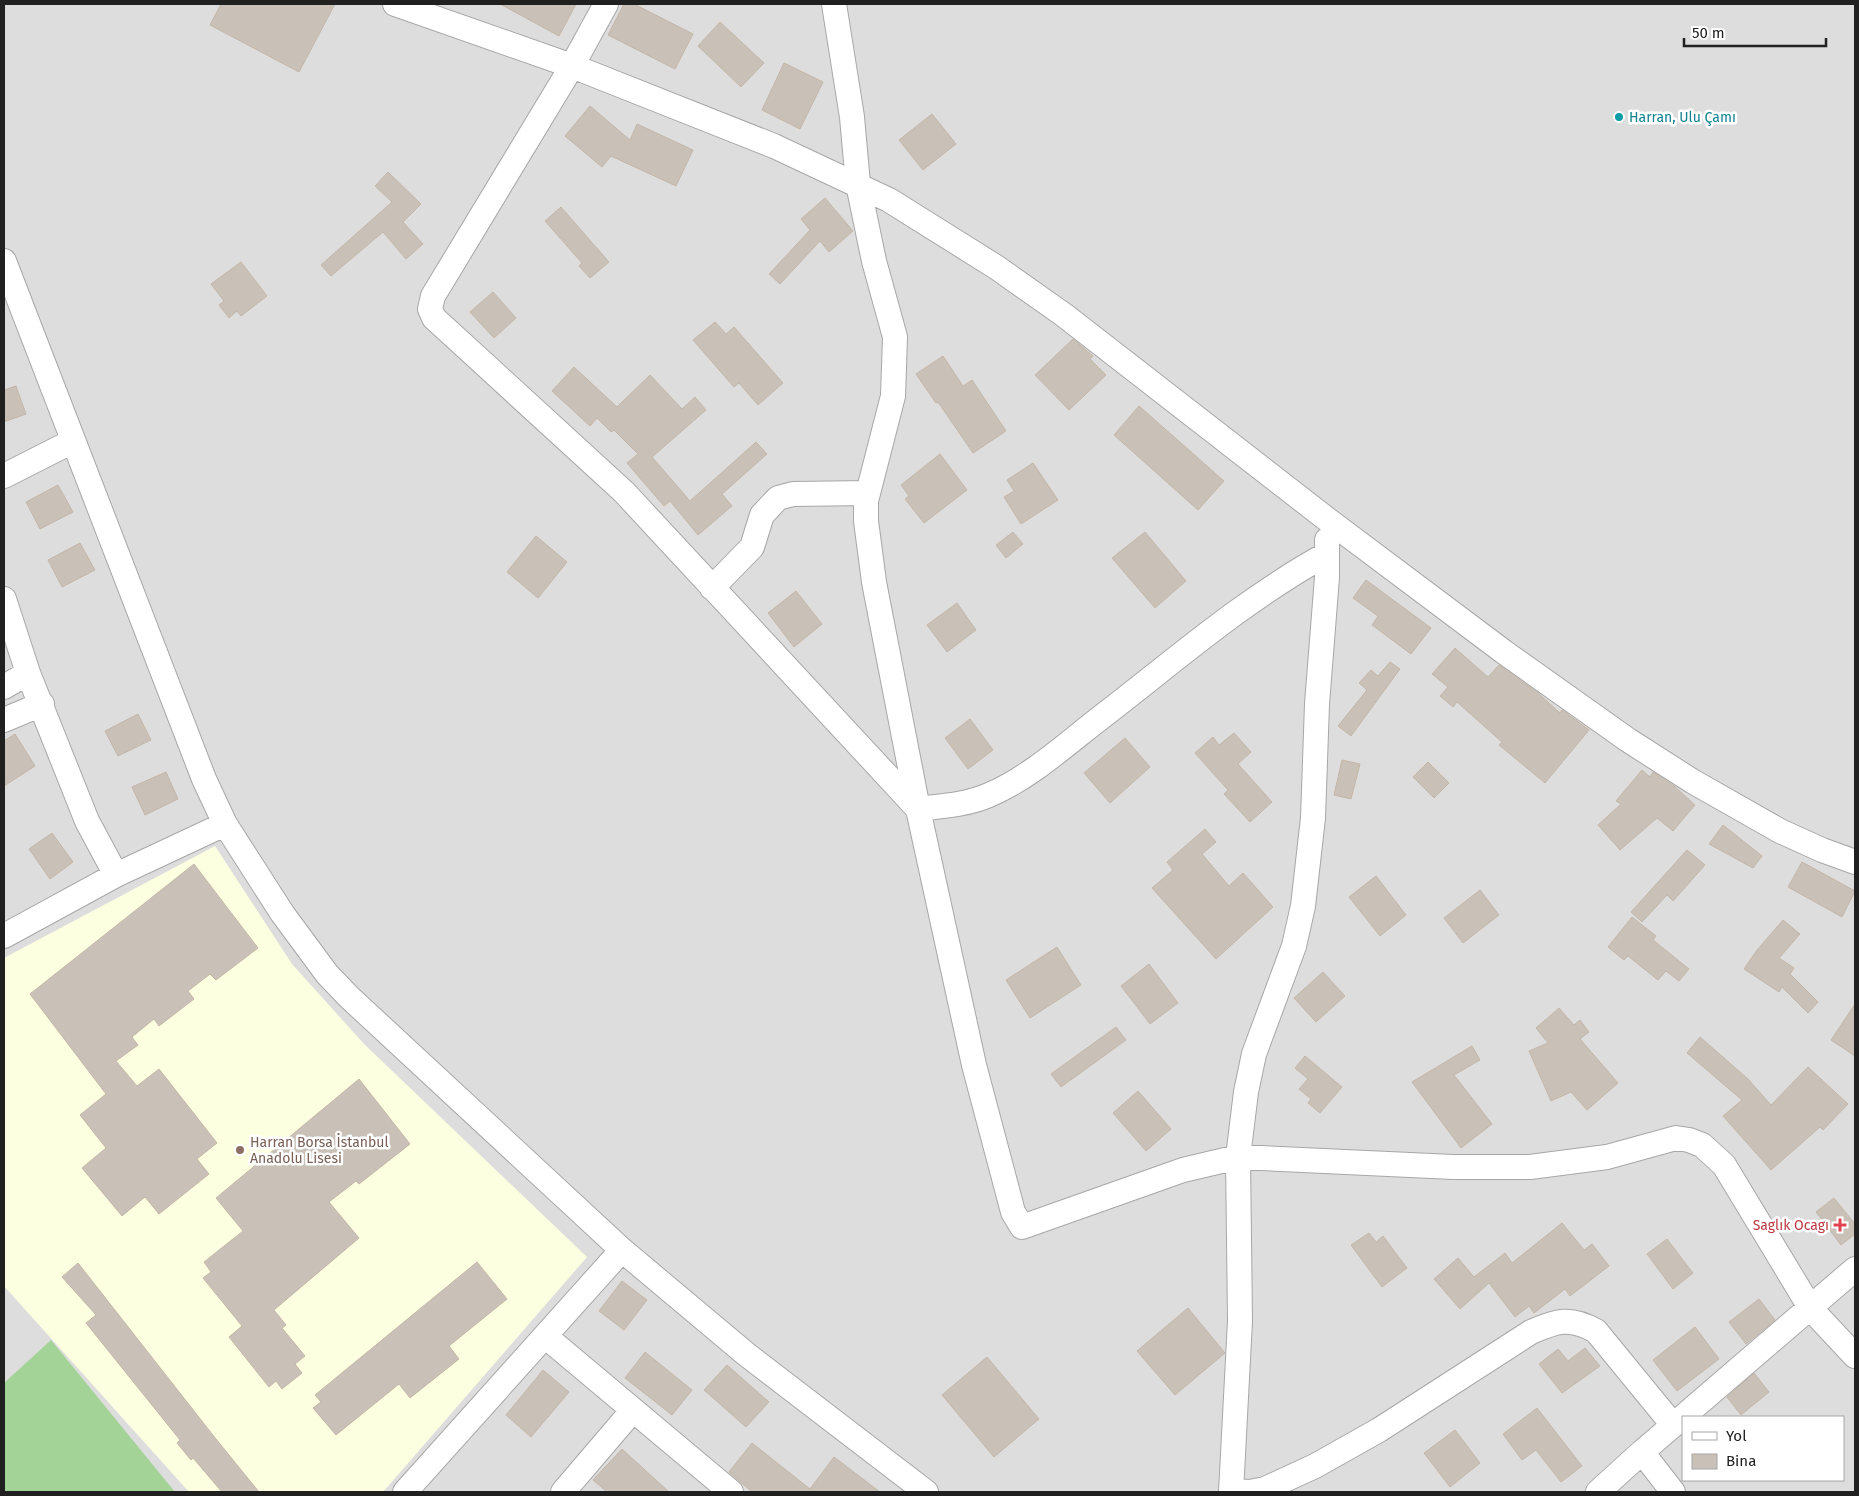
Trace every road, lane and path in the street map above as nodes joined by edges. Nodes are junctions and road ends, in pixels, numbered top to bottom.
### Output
1 (395, 4) edge
2 (606, 4) edge
3 (834, 4) edge
4 (572, 66) junction
5 (858, 184) junction
6 (4, 261) edge
7 (73, 441) junction
8 (4, 476) edge
9 (868, 493) junction
10 (1328, 520) junction
11 (1327, 554) junction
12 (712, 588) junction
13 (4, 599) edge
14 (28, 673) junction
15 (4, 687) edge
16 (42, 704) junction
17 (4, 720) edge
18 (918, 809) junction
19 (225, 824) junction
20 (1855, 862) edge
21 (116, 875) junction
22 (4, 936) edge
23 (1238, 1156) junction
24 (622, 1250) junction
25 (1855, 1269) edge
26 (1811, 1309) junction
27 (545, 1336) junction
28 (1855, 1356) edge
29 (633, 1410) junction
30 (1682, 1416) edge
31 (1683, 1416) edge
32 (1673, 1424) junction
33 (1642, 1452) junction
34 (405, 1492) edge
35 (563, 1492) edge
36 (731, 1492) edge
37 (926, 1492) edge
38 (1231, 1492) edge
39 (1598, 1492) edge
40 (1673, 1492) edge

1 - 4 street
2 - 4 street
3 - 5 street
4 - 5 street
4 - 12 street
5 - 9 street
5 - 10 street
6 - 7 street
7 - 8 street
7 - 19 street
9 - 12 street
9 - 18 street
10 - 11 street
10 - 20 street
11 - 18 street
11 - 23 street
12 - 18 street
13 - 14 street
14 - 15 street
14 - 16 street
16 - 17 street
16 - 21 street
18 - 23 street
19 - 21 street
19 - 24 street
21 - 22 street
23 - 26 street
23 - 38 street
24 - 27 street
24 - 37 street
25 - 26 street
26 - 28 street
26 - 31 street
27 - 29 street
27 - 34 street
29 - 35 street
29 - 36 street
30 - 32 street
32 - 33 street
32 - 38 street
33 - 39 street
33 - 40 street

